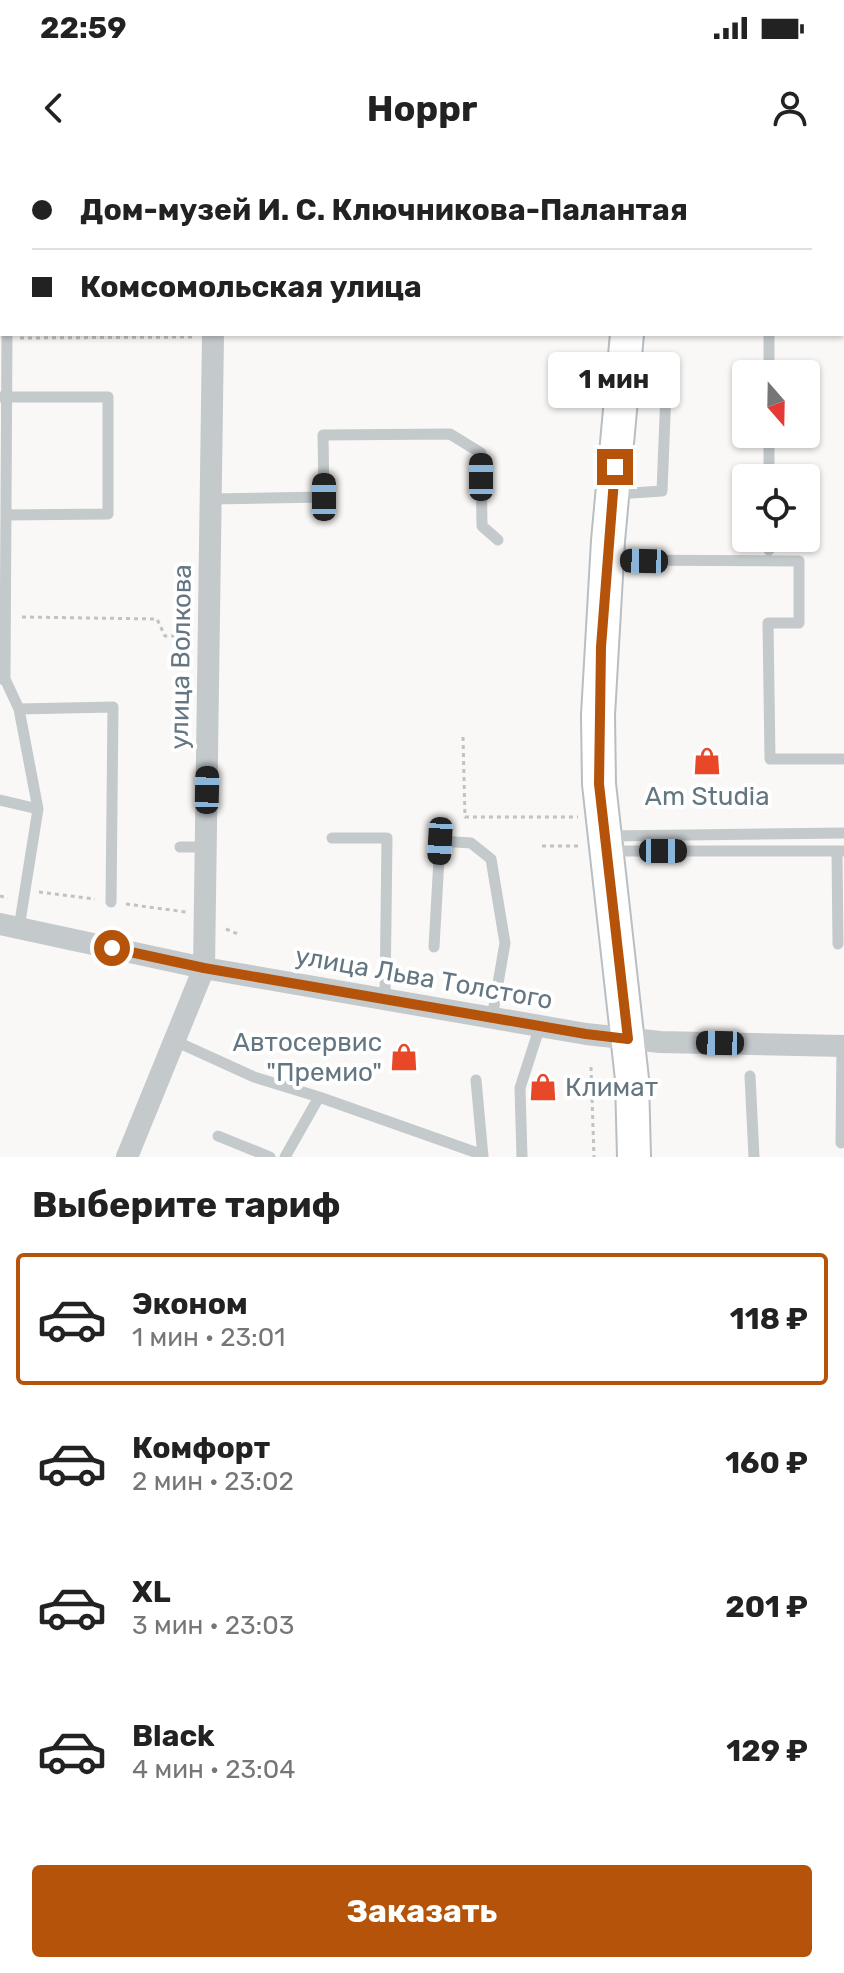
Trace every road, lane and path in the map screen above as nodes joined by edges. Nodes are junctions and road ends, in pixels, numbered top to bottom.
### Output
1 (7, 336) edge
2 (203, 336) edge
3 (627, 336) edge
4 (769, 336) edge
5 (769, 360) edge
6 (667, 367) dead end
7 (3, 397) edge
8 (612, 494) junction
9 (211, 499) junction
10 (6, 515) junction
11 (498, 540) dead end
12 (607, 560) junction
13 (3, 576) edge
14 (6, 616) junction
15 (157, 619) dead end
16 (2, 679) edge
17 (19, 709) junction
18 (463, 737) dead end
19 (844, 759) edge
20 (0, 800) edge
21 (38, 809) junction
22 (844, 833) edge
23 (332, 838) dead end
24 (593, 838) junction
25 (542, 846) dead end
26 (180, 847) dead end
27 (206, 847) junction
28 (840, 851) edge
29 (111, 902) dead end
30 (10, 926) edge
31 (838, 944) dead end
32 (434, 947) dead end
33 (204, 968) junction
34 (385, 999) junction
35 (492, 1018) junction
36 (540, 1026) junction
37 (628, 1039) junction
38 (175, 1041) junction
39 (843, 1046) edge
40 (591, 1067) dead end
41 (750, 1076) dead end
42 (476, 1080) dead end
43 (319, 1097) junction
44 (218, 1136) dead end
45 (841, 1143) dead end
46 (483, 1156) edge
47 (127, 1157) edge
48 (270, 1157) edge
49 (285, 1157) edge
50 (522, 1157) edge
51 (594, 1157) edge
52 (634, 1157) edge
53 (754, 1157) edge

1 - 2 path
1 - 7 lane
2 - 9 street, улица Волкова
3 - 8 main road
4 - 5 lane
6 - 8 lane
7 - 10 lane
7 - 10 lane
8 - 12 main road
9 - 11 lane
9 - 27 street, улица Волкова
10 - 13 lane
12 - 19 lane
12 - 24 main road
13 - 14 lane
14 - 15 path
14 - 16 lane
16 - 17 lane
17 - 21 lane
17 - 29 lane
18 - 24 path
20 - 21 lane
21 - 30 lane
22 - 24 lane
23 - 34 lane
24 - 25 path
24 - 28 lane
24 - 37 main road
26 - 27 lane
27 - 33 street, улица Волкова
28 - 31 lane
30 - 33 street, улица Льва Толстого
32 - 35 lane
33 - 34 street, улица Льва Толстого
33 - 38 street, улица Волкова
34 - 35 street, улица Льва Толстого
35 - 36 street, улица Льва Толстого
36 - 37 street, улица Льва Толстого
36 - 50 lane
37 - 39 street, улица Льва Толстого
37 - 52 main road
38 - 43 lane
38 - 47 street, улица Волкова
39 - 45 lane
40 - 51 path
41 - 53 lane
42 - 46 lane
43 - 46 lane
43 - 49 lane
44 - 48 lane

